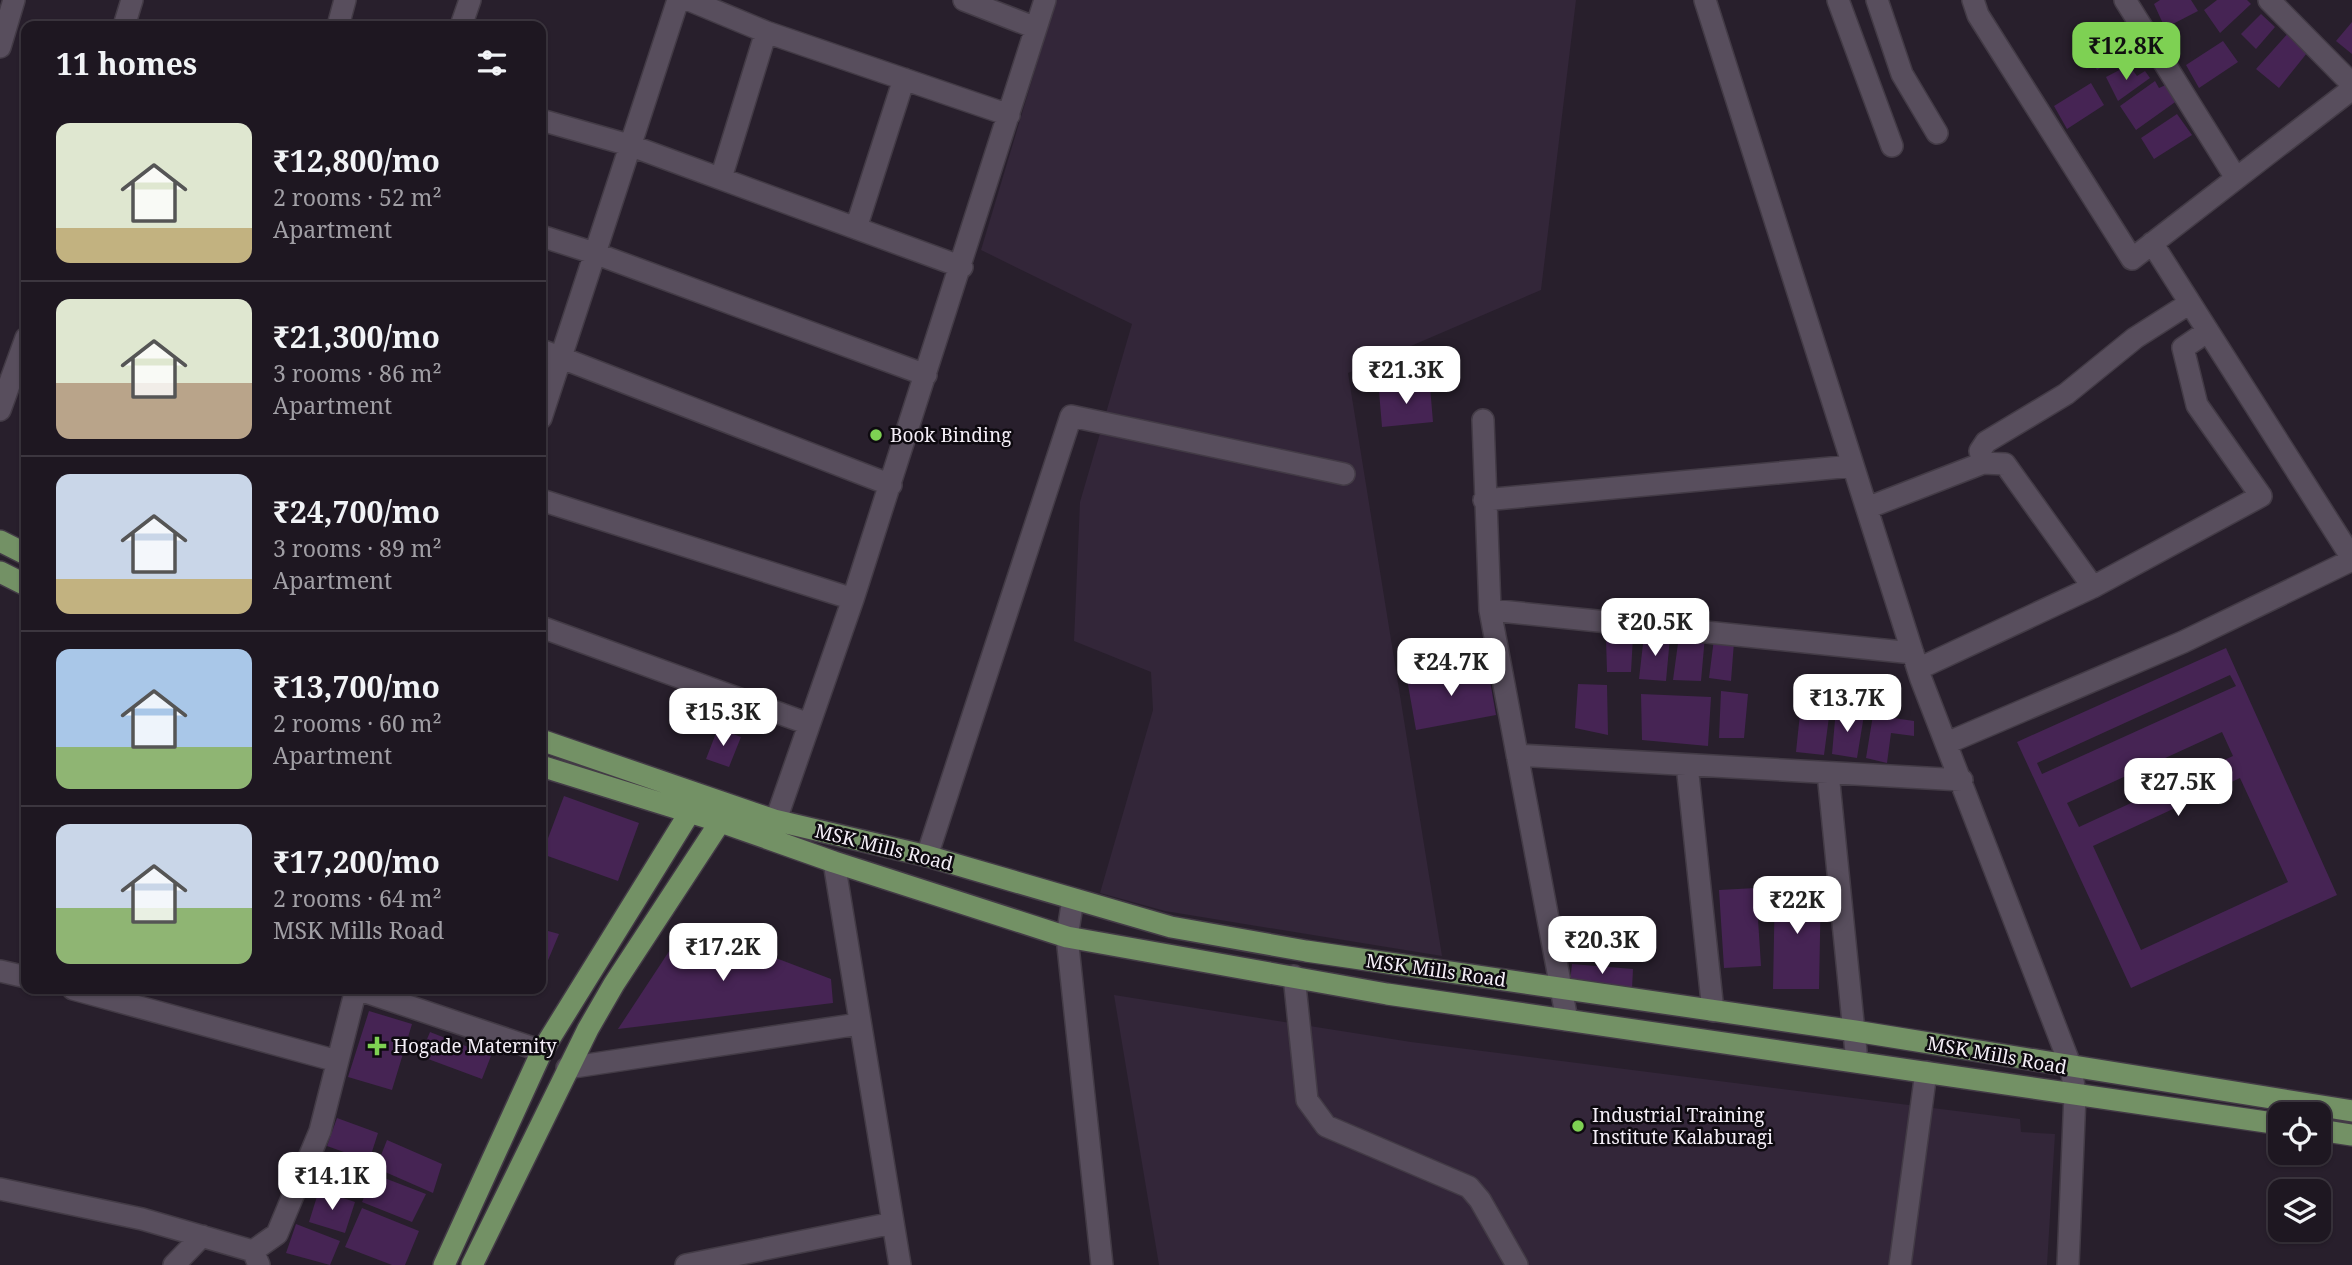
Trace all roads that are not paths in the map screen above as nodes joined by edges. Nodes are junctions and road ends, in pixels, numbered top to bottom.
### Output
1 (14, 0) edge
2 (132, 0) edge
3 (345, 0) edge
4 (470, 0) edge
5 (678, 0) edge
6 (689, 0) edge
7 (964, 0) edge
8 (1045, 0) edge
9 (1705, 0) edge
10 (1838, 0) edge
11 (1877, 0) edge
12 (1973, 0) edge
13 (2125, 0) edge
14 (2269, 0) edge
15 (126, 21) edge
16 (339, 21) edge
17 (463, 21) edge
18 (1036, 28) junction
19 (766, 32) junction
20 (0, 47) edge
21 (904, 79) junction
22 (2352, 86) edge
23 (1009, 115) junction
24 (546, 121) edge
25 (1937, 134) dead end
26 (629, 145) junction
27 (1892, 146) dead end
28 (721, 178) junction
29 (2236, 178) junction
30 (856, 228) junction
31 (546, 238) edge
32 (2152, 243) junction
33 (594, 253) junction
34 (962, 267) junction
35 (2190, 303) junction
36 (2208, 331) junction
37 (21, 352) edge
38 (551, 353) edge
39 (926, 375) junction
40 (546, 386) edge
41 (0, 410) edge
42 (1483, 420) dead end
43 (1983, 463) junction
44 (1853, 466) junction
45 (1344, 474) dead end
46 (891, 485) junction
47 (1483, 500) junction
48 (546, 502) edge
49 (1867, 508) junction
50 (0, 541) edge
51 (21, 552) edge
52 (2352, 559) edge
53 (0, 572) edge
54 (21, 582) edge
55 (2093, 587) junction
56 (853, 599) junction
57 (1490, 610) junction
58 (546, 629) edge
59 (1916, 661) junction
60 (809, 724) junction
61 (546, 742) edge
62 (1947, 743) junction
63 (1517, 755) junction
64 (1687, 765) junction
65 (546, 768) edge
66 (1828, 773) junction
67 (1962, 780) junction
68 (700, 795) junction
69 (726, 813) junction
70 (690, 814) junction
71 (772, 830) junction
72 (927, 856) junction
73 (834, 862) junction
74 (1073, 899) junction
75 (1067, 937) junction
76 (0, 971) edge
77 (21, 976) edge
78 (1294, 976) junction
79 (1562, 989) junction
80 (91, 994) edge
81 (355, 994) edge
82 (371, 994) edge
83 (1713, 1011) junction
84 (1567, 1020) junction
85 (859, 1024) junction
86 (1855, 1031) junction
87 (542, 1051) junction
88 (337, 1061) junction
89 (1857, 1062) junction
90 (2071, 1067) junction
91 (567, 1068) junction
92 (1926, 1072) junction
93 (2075, 1094) junction
94 (2352, 1111) edge
95 (2268, 1123) edge
96 (2331, 1132) edge
97 (2352, 1135) edge
98 (0, 1189) edge
99 (893, 1223) junction
100 (202, 1236) junction
101 (256, 1258) edge
102 (174, 1265) edge
103 (444, 1265) edge
104 (472, 1265) edge
105 (686, 1265) edge
106 (900, 1265) edge
107 (1102, 1265) edge
108 (1517, 1265) edge
109 (1900, 1265) edge
110 (2068, 1265) edge

1 - 20 street
2 - 15 street
3 - 16 street
4 - 17 street
5 - 26 street
6 - 19 street
7 - 18 street
8 - 18 street
9 - 44 street
10 - 27 street
11 - 25 street
12 - 32 street
13 - 29 street
14 - 22 street
18 - 23 street
19 - 21 street
19 - 28 street
21 - 23 street
21 - 30 street
22 - 29 street
23 - 34 street
24 - 26 street
26 - 28 street
26 - 33 street
28 - 30 street
29 - 32 street
30 - 34 street
31 - 33 street
32 - 35 street
33 - 38 street
33 - 39 street
34 - 39 street
35 - 36 street
35 - 43 street
36 - 52 street
36 - 55 street
37 - 41 street
38 - 40 street
38 - 46 street
39 - 46 street
42 - 47 street
43 - 49 street
43 - 55 street
44 - 47 street
44 - 49 street
45 - 72 street
46 - 56 street
47 - 57 street
48 - 56 street
49 - 59 street
50 - 51 main road
52 - 62 street
53 - 54 main road
55 - 59 street
56 - 60 street
57 - 59 street
57 - 63 street
58 - 60 street
59 - 62 street
60 - 71 street
61 - 68 main road, MSK Mills Road
62 - 67 street
63 - 64 street
63 - 79 street
64 - 66 street
64 - 83 street
65 - 70 main road, MSK Mills Road
66 - 67 street
66 - 86 street
67 - 90 street
68 - 69 main road, MSK Mills Road
68 - 70 main road
69 - 70 main road, MSK Mills Road
69 - 71 main road, MSK Mills Road
69 - 91 main road
70 - 87 main road
71 - 72 main road, MSK Mills Road
71 - 73 main road, MSK Mills Road
72 - 74 main road, MSK Mills Road
73 - 75 main road, MSK Mills Road
73 - 85 street
74 - 75 street
74 - 79 main road, MSK Mills Road
75 - 78 main road, MSK Mills Road
75 - 107 street
76 - 77 street
78 - 84 main road, MSK Mills Road
78 - 108 street
79 - 83 main road, MSK Mills Road
79 - 84 street
80 - 88 street
81 - 88 street
82 - 87 street
83 - 86 main road, MSK Mills Road
84 - 89 main road, MSK Mills Road
85 - 91 street
85 - 99 street
86 - 89 street
86 - 90 main road, MSK Mills Road
87 - 103 main road
88 - 101 street
89 - 92 main road, MSK Mills Road
90 - 93 street
90 - 94 main road, MSK Mills Road
91 - 104 main road
92 - 93 main road, MSK Mills Road
92 - 109 street
93 - 95 main road, MSK Mills Road
93 - 110 street
96 - 97 main road
98 - 100 street
99 - 105 street
99 - 106 street
100 - 101 street
100 - 102 street

